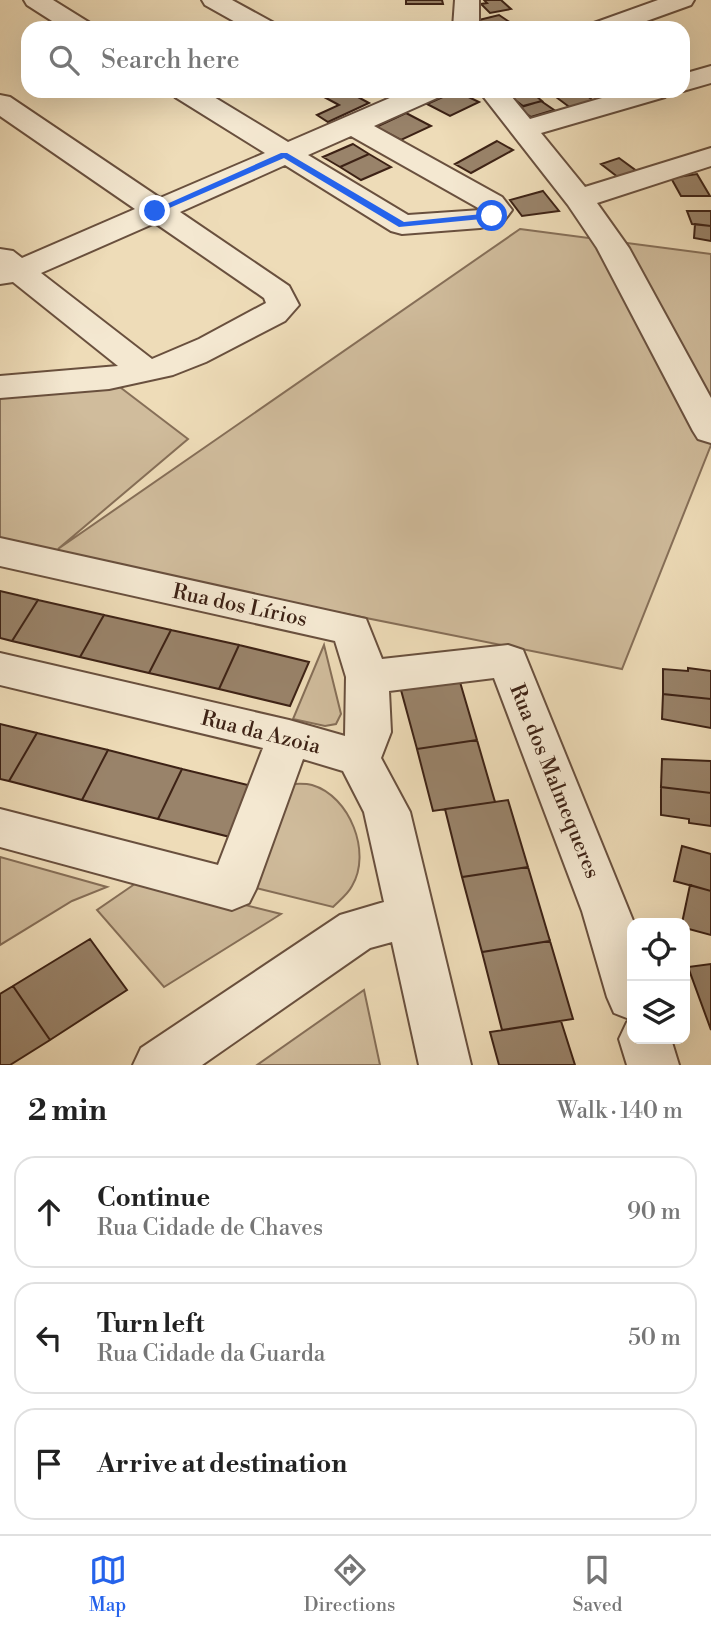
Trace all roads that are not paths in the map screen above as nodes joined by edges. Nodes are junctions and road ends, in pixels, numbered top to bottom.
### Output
1 (36, 0) edge
2 (214, 0) edge
3 (467, 0) edge
4 (682, 0) edge
5 (70, 21) edge
6 (252, 21) edge
7 (466, 21) edge
8 (623, 21) edge
9 (711, 74) edge
10 (690, 81) edge
11 (196, 98) edge
12 (390, 98) edge
13 (498, 98) edge
14 (630, 98) edge
15 (0, 103) edge
16 (352, 125) junction
17 (522, 130) junction
18 (284, 155) junction
19 (708, 164) edge
20 (579, 200) junction
21 (155, 211) junction
22 (6, 267) edge
23 (146, 372) junction
24 (0, 387) edge
25 (711, 432) edge
26 (0, 552) edge
27 (0, 669) edge
28 (367, 677) junction
29 (289, 737) junction
30 (359, 758) junction
31 (0, 828) edge
32 (410, 916) junction
33 (627, 981) edge
34 (647, 1044) edge
35 (159, 1065) edge
36 (445, 1065) edge
37 (653, 1065) edge

1 - 5 street
2 - 6 street
3 - 7 street
4 - 8 street
9 - 10 street
11 - 18 street
12 - 16 street
13 - 17 street
14 - 17 street
15 - 21 street
16 - 18 street
16 - 18 street
17 - 20 street
18 - 21 street
19 - 20 street
20 - 25 street
21 - 22 street
21 - 23 street
22 - 23 street
23 - 24 street
26 - 28 street, Rua dos Lírios
27 - 29 street, Rua da Azoia
28 - 30 street, Rua dos Lírios
28 - 33 street, Rua dos Malmequeres
29 - 30 street, Rua da Azoia
29 - 31 street
30 - 32 street
32 - 35 street
32 - 36 street
34 - 37 street

